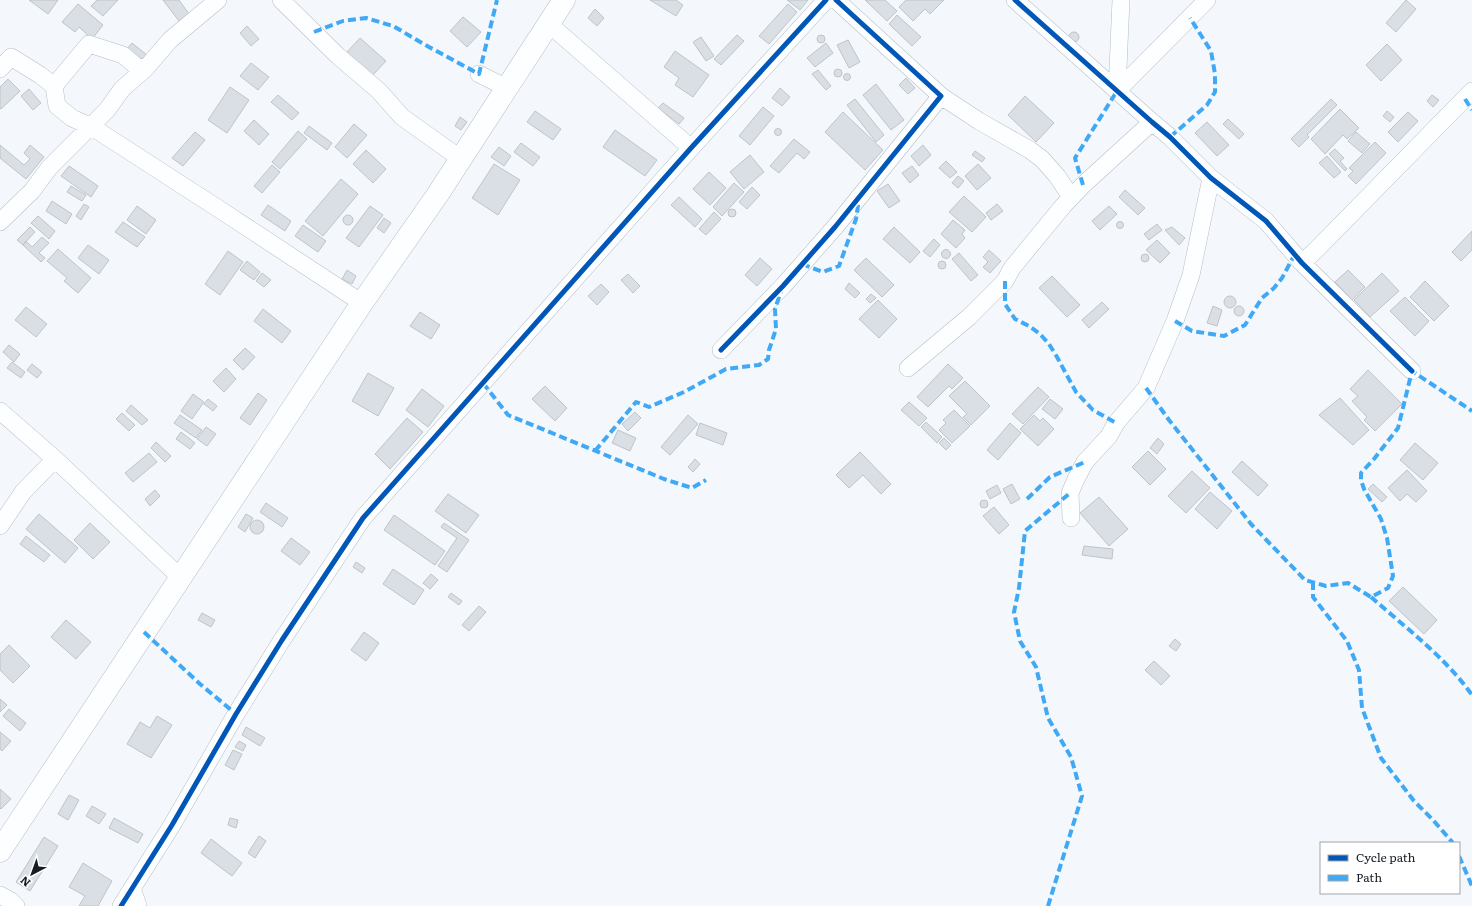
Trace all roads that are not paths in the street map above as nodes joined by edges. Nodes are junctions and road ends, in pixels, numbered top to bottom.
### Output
1 (281, 0) edge
2 (564, 0) edge
3 (826, 0) edge
4 (836, 0) edge
5 (1015, 0) edge
6 (1121, 0) edge
7 (1206, 0) edge
8 (209, 3) edge
9 (549, 24) junction
10 (146, 68) junction
11 (0, 70) edge
12 (479, 74) dead end
13 (54, 86) junction
14 (507, 88) junction
15 (1472, 91) edge
16 (1117, 92) junction
17 (941, 96) junction
18 (1152, 122) junction
19 (92, 126) junction
20 (691, 148) junction
21 (461, 159) junction
22 (1211, 178) junction
23 (1071, 197) junction
24 (0, 222) edge
25 (1302, 262) junction
26 (362, 303) junction
27 (721, 350) dead end
28 (908, 368) dead end
29 (1412, 372) dead end
30 (0, 411) edge
31 (55, 459) junction
32 (1071, 518) dead end
33 (0, 526) edge
34 (180, 577) junction
35 (0, 852) edge
36 (132, 888) junction
37 (0, 895) edge
38 (16, 906) edge
39 (121, 906) edge
40 (138, 906) edge

1 - 21 street
2 - 9 main road
3 - 20 street
4 - 17 street
5 - 16 street
6 - 16 street
7 - 16 street
8 - 10 street
9 - 14 main road
9 - 20 street
10 - 13 street
10 - 19 street
11 - 13 street
12 - 14 street
13 - 19 street
14 - 21 main road
15 - 25 street
16 - 18 street
17 - 23 street
17 - 27 street
18 - 22 street
18 - 23 street
19 - 24 street
19 - 26 street
20 - 36 street
21 - 26 main road
22 - 25 street
22 - 32 street
23 - 28 street
25 - 29 street
26 - 34 main road
30 - 31 street
31 - 33 street
31 - 34 street
34 - 35 main road
36 - 39 street
36 - 40 street
37 - 38 street

